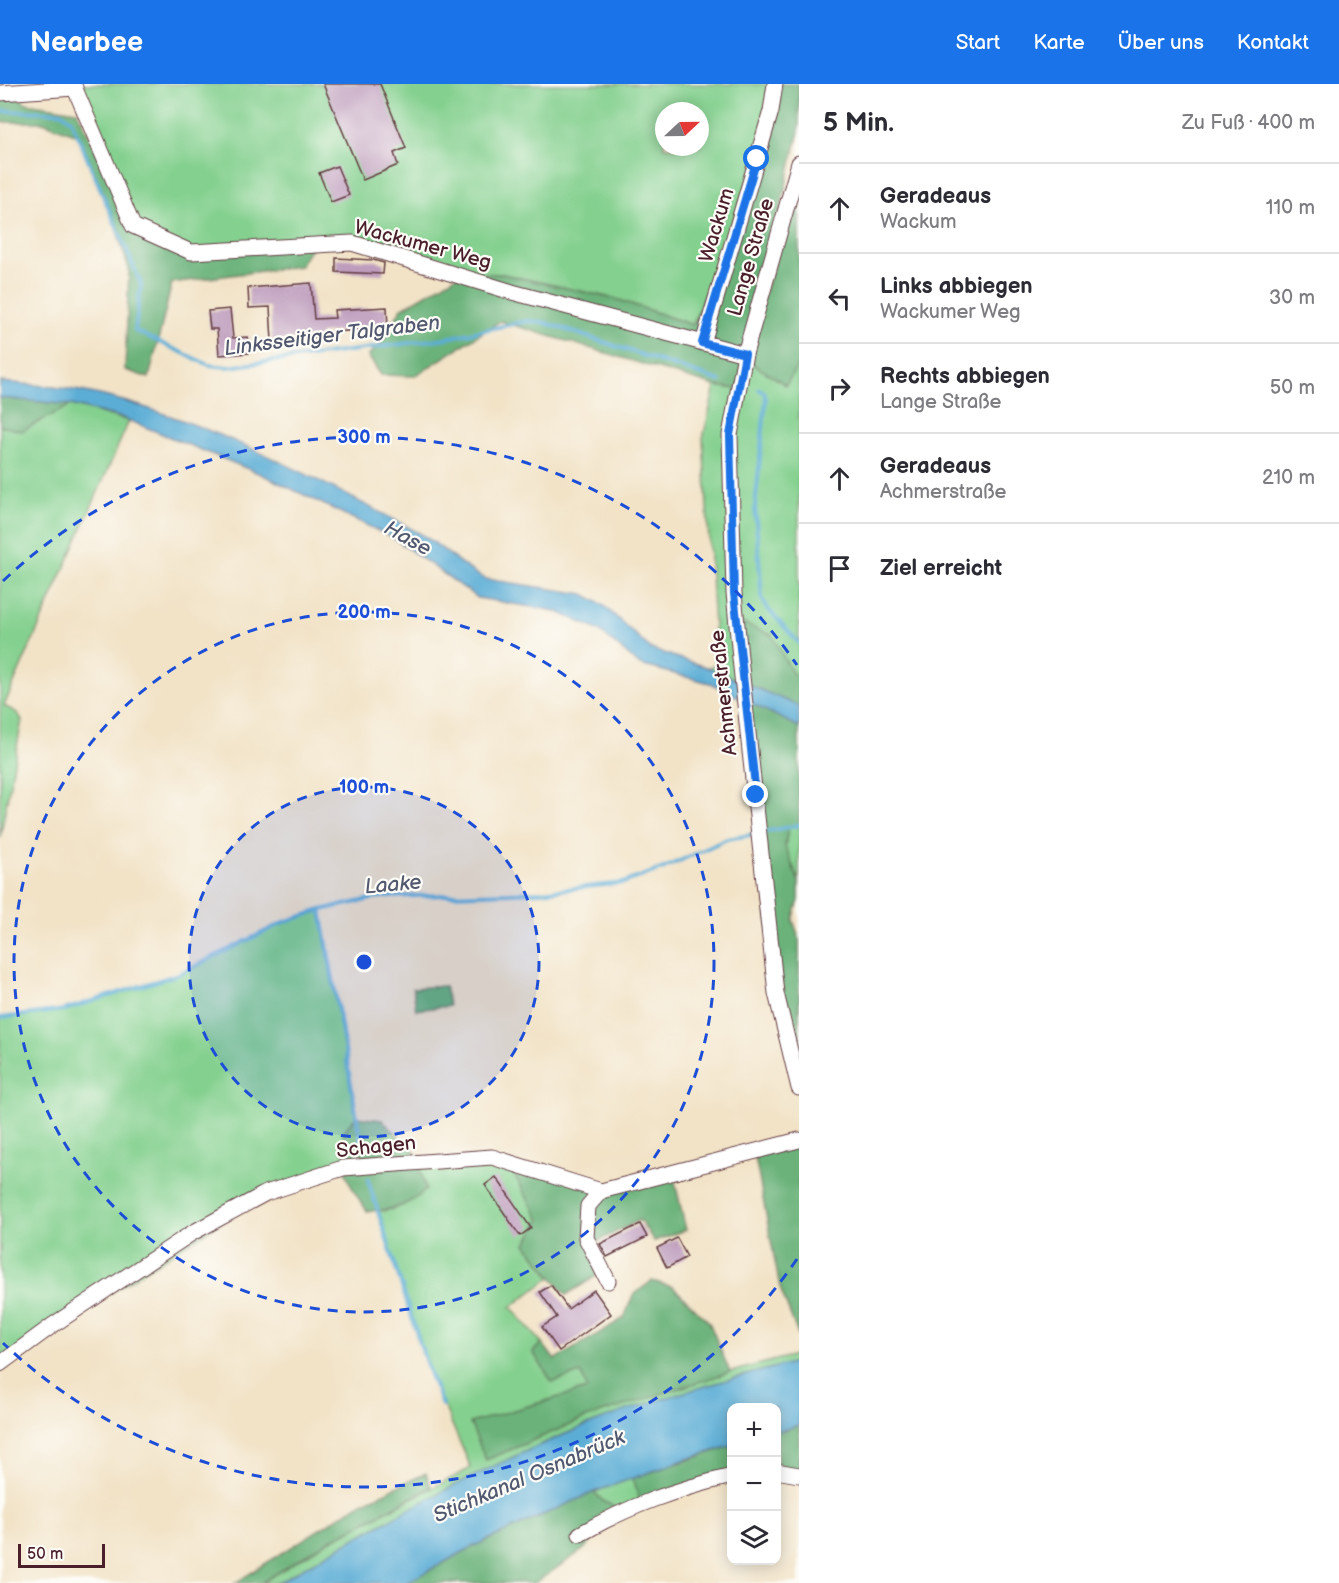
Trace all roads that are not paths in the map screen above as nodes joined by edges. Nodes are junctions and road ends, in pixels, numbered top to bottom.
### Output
1 (775, 84) edge
2 (74, 86) edge
3 (0, 93) edge
4 (799, 163) edge
5 (702, 343) junction
6 (745, 354) junction
7 (730, 435) joint
8 (799, 1088) edge
9 (799, 1140) edge
10 (601, 1191) junction
11 (608, 1281) dead end
12 (0, 1364) edge
13 (781, 1472) edge
14 (799, 1475) edge
15 (727, 1477) edge
16 (580, 1534) dead end

1 - 5 street, Wackum
2 - 3 street
2 - 5 street, Wackumer Weg
4 - 6 street, Lange Straße
5 - 6 street, Wackumer Weg
6 - 7 street, Lange Straße
7 - 8 street, Achmerstraße
9 - 10 street
10 - 11 street
10 - 12 street, Schagen
13 - 14 street
15 - 16 street

